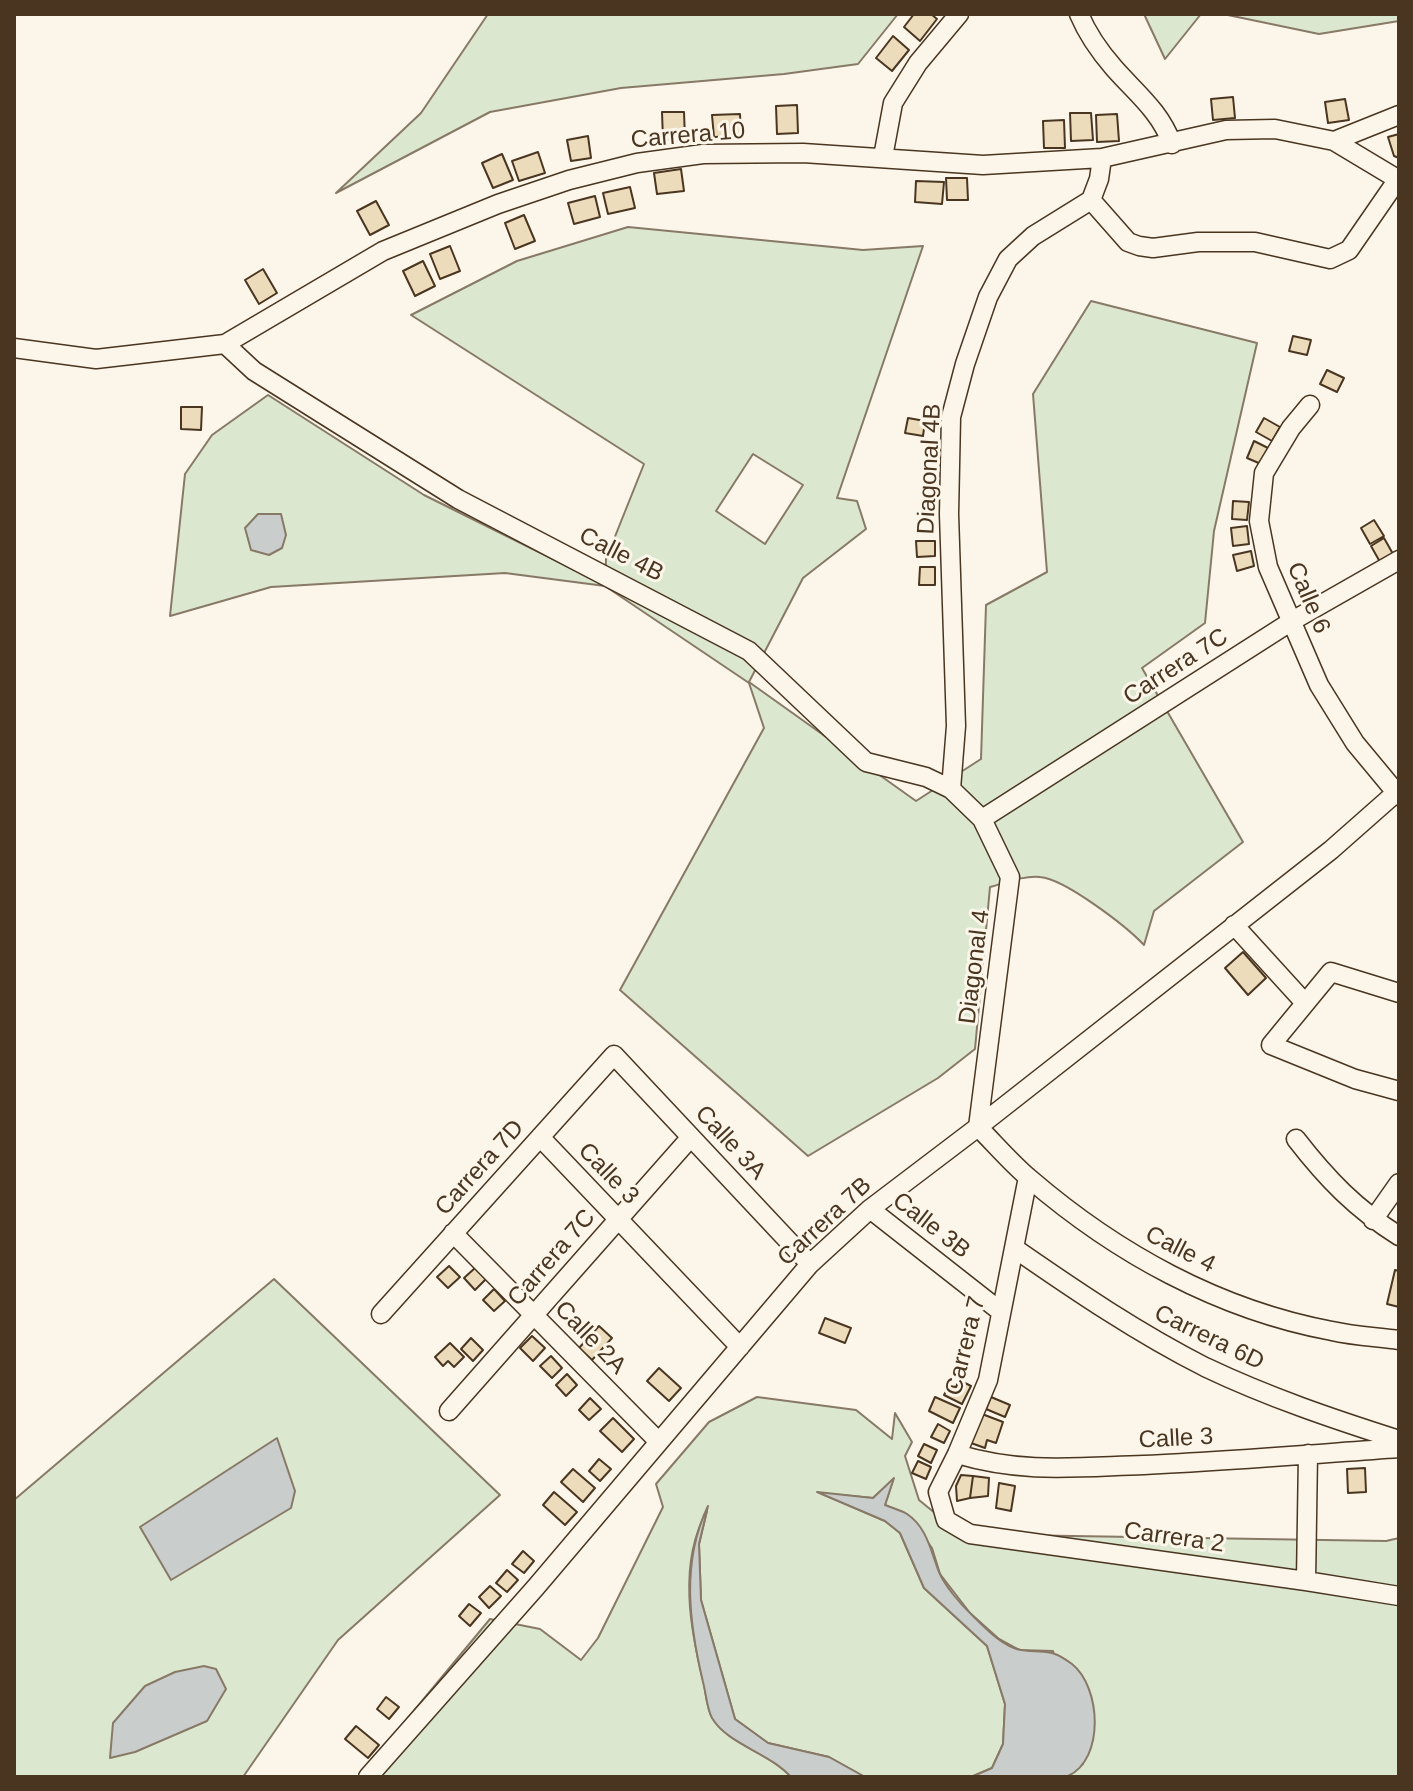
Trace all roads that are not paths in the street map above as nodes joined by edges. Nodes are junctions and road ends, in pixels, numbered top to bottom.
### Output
1 (959, 14) edge
2 (1079, 14) edge
3 (1399, 115) edge
4 (1334, 141) junction
5 (1172, 144) junction
6 (883, 157) junction
7 (1102, 158) junction
8 (1399, 179) edge
9 (1091, 200) junction
10 (225, 344) junction
11 (14, 348) edge
12 (1310, 405) dead end
13 (1399, 560) edge
14 (1292, 621) junction
15 (951, 789) junction
16 (1398, 793) edge
17 (982, 819) junction
18 (1234, 925) junction
19 (1399, 993) edge
20 (1305, 1003) junction
21 (614, 1055) joint
22 (1399, 1091) edge
23 (978, 1127) junction
24 (540, 1137) junction
25 (691, 1137) junction
26 (1296, 1139) dead end
27 (1028, 1177) junction
28 (1399, 1183) edge
29 (870, 1209) junction
30 (618, 1219) junction
31 (1373, 1220) junction
32 (453, 1233) junction
33 (1399, 1236) edge
34 (1014, 1248) junction
35 (810, 1264) junction
36 (1000, 1311) junction
37 (381, 1314) dead end
38 (534, 1315) junction
39 (1399, 1340) edge
40 (740, 1347) junction
41 (449, 1411) dead end
42 (1399, 1440) edge
43 (659, 1442) junction
44 (1399, 1448) edge
45 (957, 1454) junction
46 (1308, 1454) junction
47 (946, 1520) joint
48 (1306, 1581) junction
49 (1399, 1596) edge
50 (368, 1777) edge

1 - 6 street
2 - 5 street
3 - 4 street
4 - 5 street, Carrera 10
4 - 8 street
5 - 7 street, Carrera 10
6 - 7 street, Carrera 10
6 - 10 street, Carrera 10
7 - 9 street
8 - 9 street
9 - 15 street, Diagonal 4B
10 - 11 street, Carrera 10
10 - 15 street, Calle 4B
12 - 14 street, Calle 6
13 - 14 street, Carrera 7C
14 - 16 street, Calle 6
14 - 17 street, Carrera 7C
15 - 17 street, Calle 4B
16 - 18 street, Carrera 7B
17 - 23 street, Diagonal 4
18 - 20 street
18 - 23 street, Carrera 7B
19 - 20 street
20 - 22 street
21 - 24 street, Carrera 7D
21 - 25 street, Calle 3A
23 - 27 street, Calle 4
23 - 29 street, Carrera 7B
24 - 30 street, Calle 3
24 - 32 street, Carrera 7D
25 - 30 street, Carrera 7C
25 - 35 street, Calle 3A
26 - 31 street
27 - 34 street, Carrera 7
27 - 39 street, Calle 4
28 - 31 street
29 - 35 street, Carrera 7B
29 - 36 street, Calle 3B
30 - 38 street, Carrera 7C
30 - 40 street, Calle 3
31 - 33 street
32 - 37 street, Carrera 7D
32 - 38 street, Calle 2A
34 - 36 street, Carrera 7
34 - 42 street, Carrera 6D
35 - 40 street, Carrera 7B
36 - 45 street, Carrera 7
38 - 41 street, Carrera 7C
38 - 43 street, Calle 2A
40 - 43 street, Carrera 7B
43 - 50 street, Carrera 7B
44 - 46 street, Calle 3
45 - 46 street, Calle 3
45 - 47 street, Carrera 7
46 - 48 street
47 - 48 street, Carrera 2
48 - 49 street, Carrera 2

